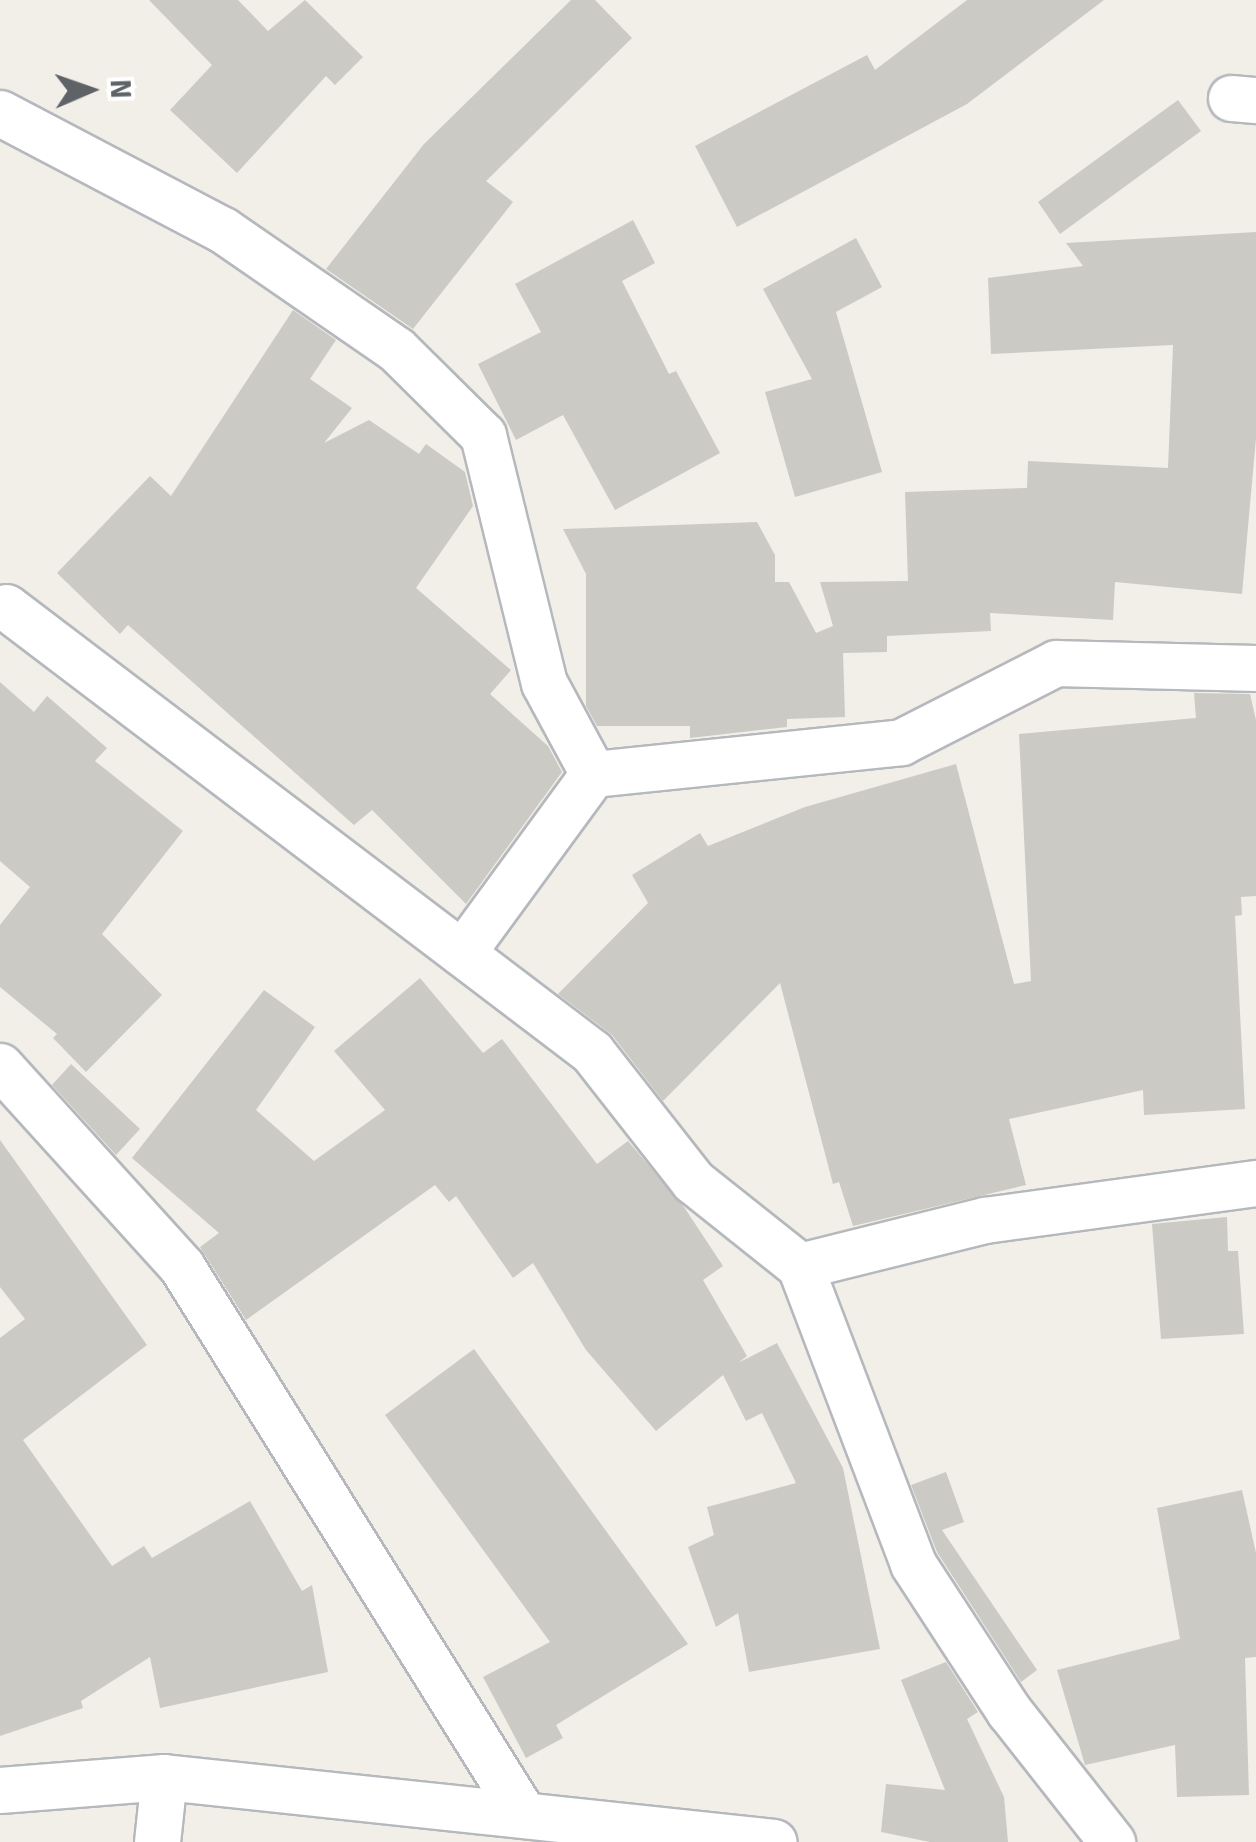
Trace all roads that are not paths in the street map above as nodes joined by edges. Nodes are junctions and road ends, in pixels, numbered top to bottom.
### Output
1 (0, 113) edge
2 (6, 607) dead end
3 (1256, 668) edge
4 (593, 774) junction
5 (462, 954) junction
6 (0, 1066) edge
7 (1256, 1183) edge
8 (800, 1266) junction
9 (164, 1777) junction
10 (0, 1790) edge
11 (522, 1812) junction
12 (157, 1842) edge
13 (774, 1842) edge
14 (1112, 1842) edge

1 - 4 street
2 - 5 street
3 - 4 street
4 - 5 street
5 - 8 street
6 - 11 street
7 - 8 street
8 - 14 street
9 - 10 street
9 - 11 street
9 - 12 street
11 - 13 street

